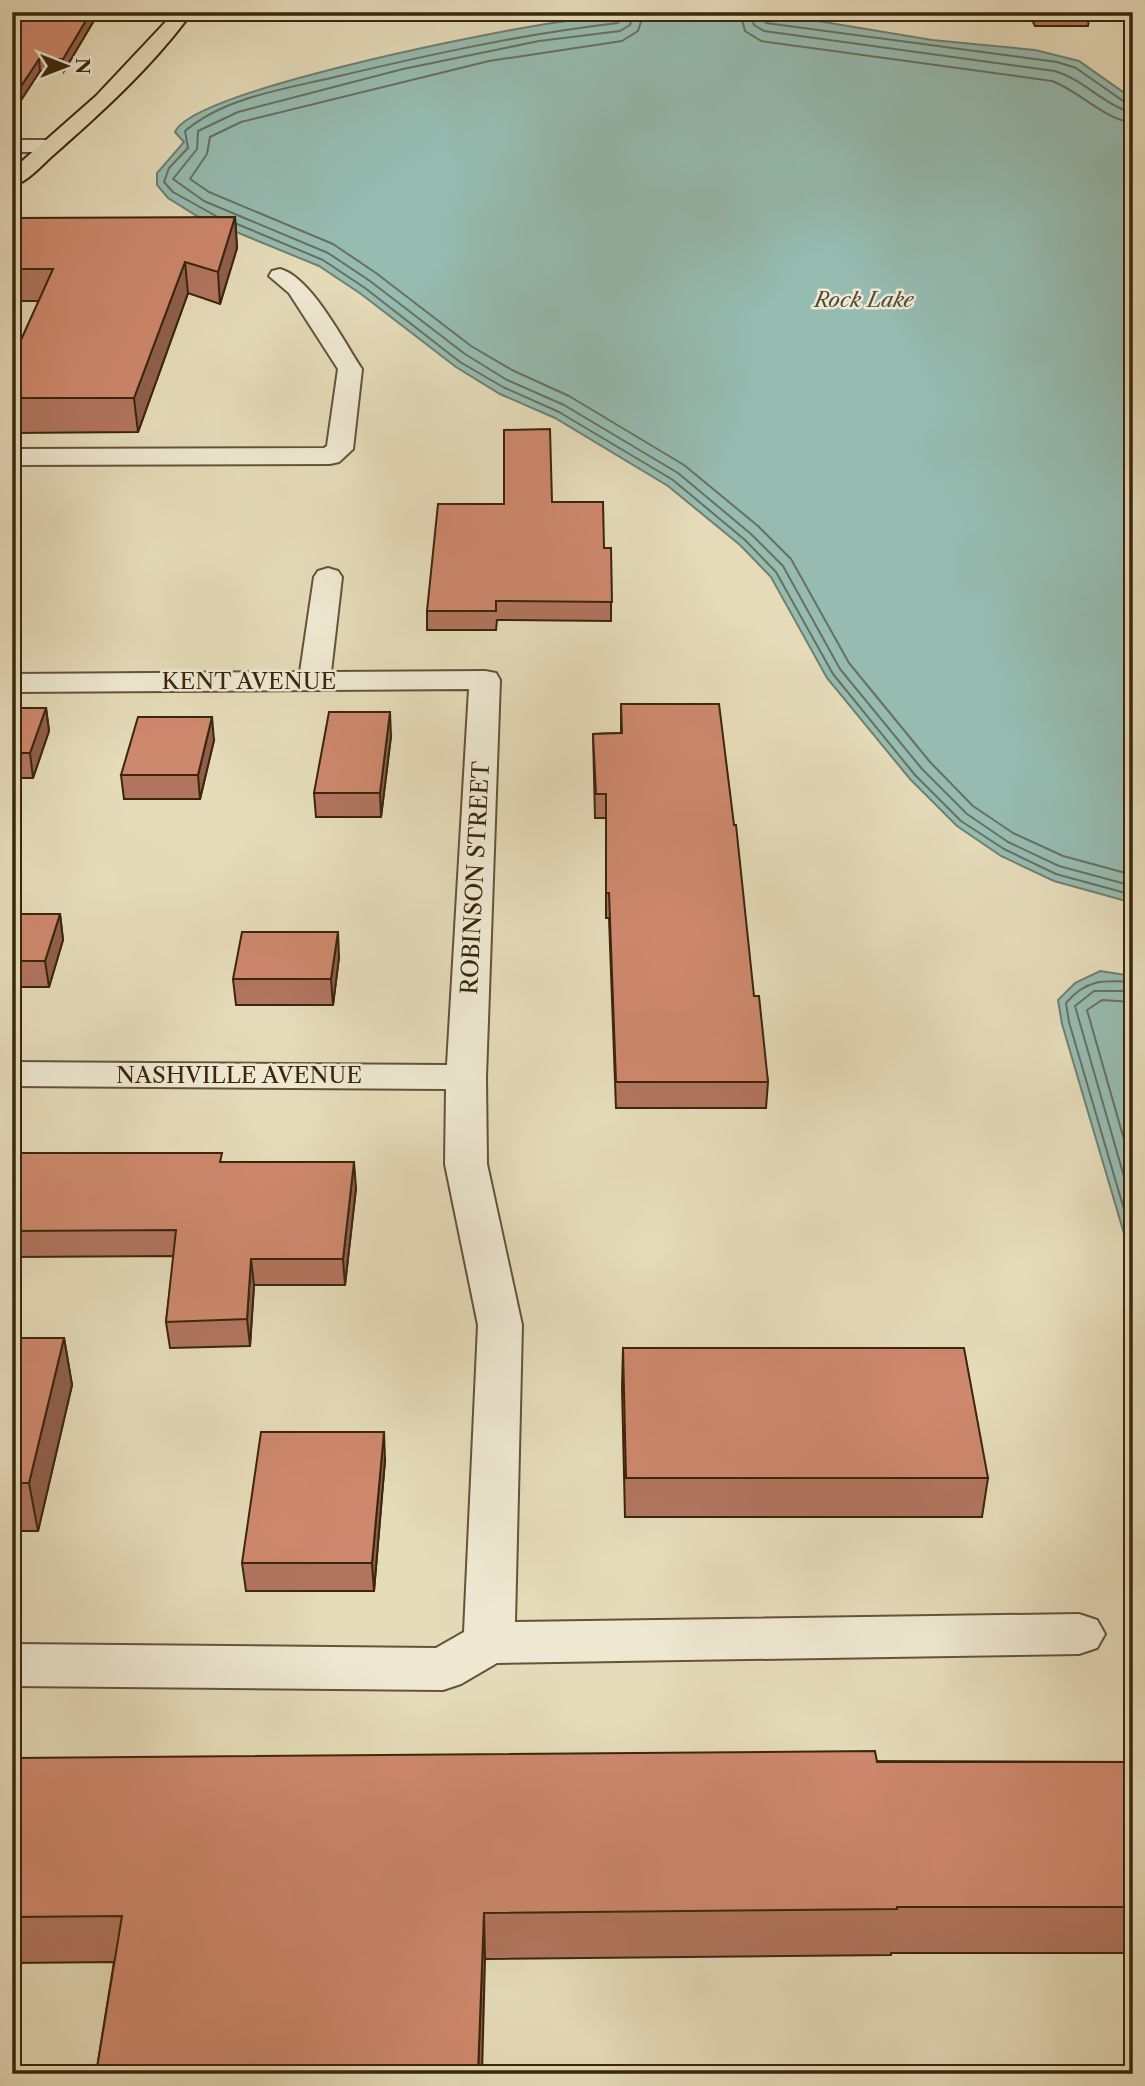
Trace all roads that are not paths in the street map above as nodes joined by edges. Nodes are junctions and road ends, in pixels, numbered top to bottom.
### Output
1 (184, 12) edge
2 (12, 146) edge
3 (53, 146) junction
4 (12, 180) edge
5 (280, 276) dead end
6 (12, 457) edge
7 (328, 577) dead end
8 (485, 680) joint
9 (314, 681) junction
10 (12, 683) edge
11 (12, 1074) edge
12 (466, 1077) junction
13 (1079, 1634) dead end
14 (489, 1643) junction
15 (12, 1665) edge

1 - 3 main road
2 - 3 street
3 - 4 main road
5 - 6 street
7 - 9 street
8 - 9 street, KENT AVENUE
8 - 12 street, ROBINSON STREET
9 - 10 street, KENT AVENUE
11 - 12 street, NASHVILLE AVENUE
12 - 14 street, ROBINSON STREET
13 - 14 street
14 - 15 street

